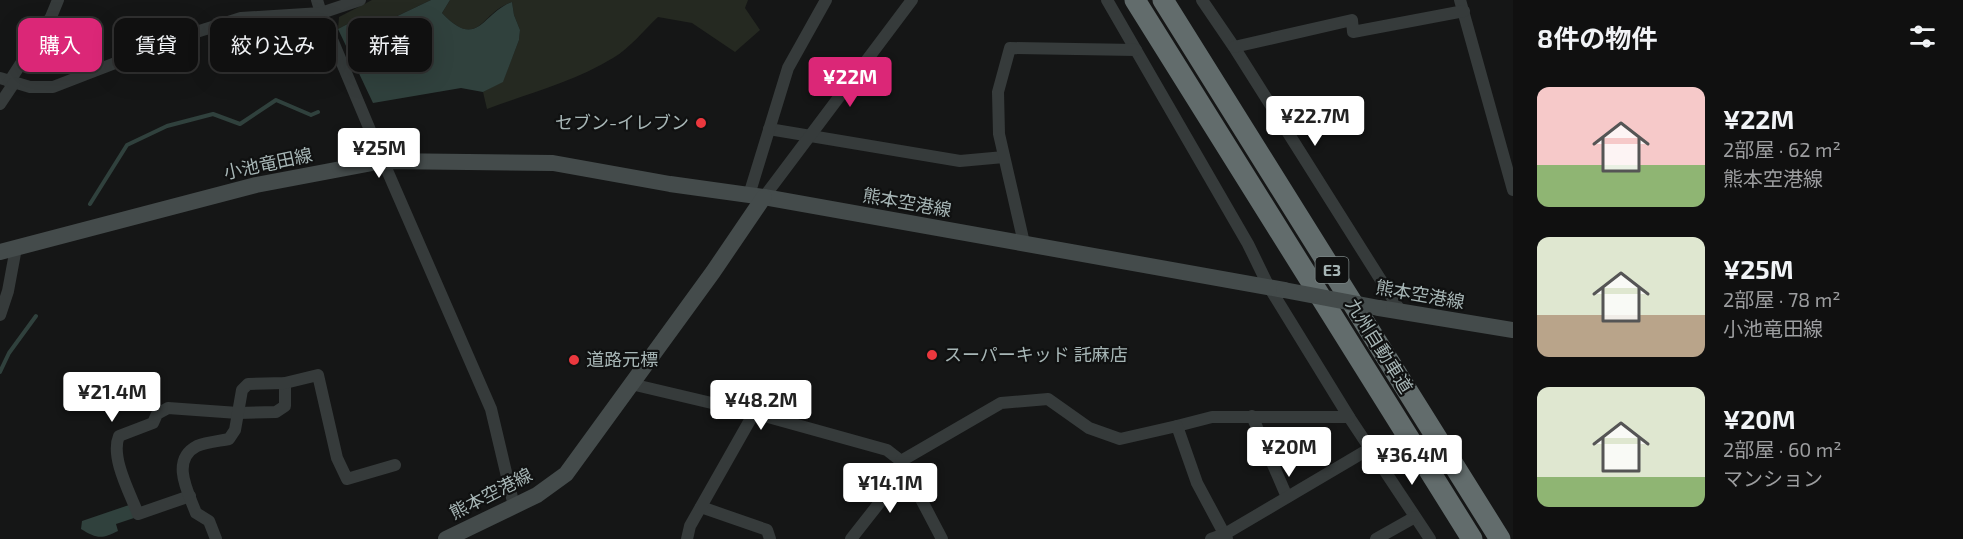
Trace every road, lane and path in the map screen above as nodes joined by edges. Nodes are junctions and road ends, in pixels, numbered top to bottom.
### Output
1 (58, 0) edge
2 (317, 0) edge
3 (360, 0) edge
4 (826, 0) edge
5 (912, 0) edge
6 (1107, 0) edge
7 (1135, 0) edge
8 (1163, 0) edge
9 (1202, 0) edge
10 (1462, 5) edge
11 (321, 13) junction
12 (1234, 47) junction
13 (1136, 50) junction
14 (8, 81) edge
15 (0, 104) edge
16 (769, 129) junction
17 (810, 136) junction
18 (1004, 157) junction
19 (383, 161) junction
20 (1513, 190) edge
21 (757, 196) junction
22 (1024, 243) junction
23 (8, 250) edge
24 (1276, 288) junction
25 (1401, 312) junction
26 (0, 315) edge
27 (1513, 330) edge
28 (285, 383) junction
29 (631, 384) junction
30 (238, 413) junction
31 (754, 413) junction
32 (1252, 416) junction
33 (1348, 417) junction
34 (1177, 426) junction
35 (1369, 449) junction
36 (395, 465) dead end
37 (904, 465) junction
38 (190, 496) junction
39 (1287, 497) junction
40 (514, 506) junction
41 (701, 507) junction
42 (1415, 516) junction
43 (1226, 536) edge
44 (216, 539) edge
45 (446, 539) edge
46 (687, 539) edge
47 (770, 539) edge
48 (851, 539) edge
49 (942, 539) edge
50 (1211, 539) edge
51 (1376, 539) edge
52 (1430, 539) edge
53 (1472, 539) edge
54 (1500, 539) edge

1 - 14 street
2 - 11 street
3 - 11 street
4 - 16 street
5 - 17 street
6 - 13 street
7 - 53 highway, 九州自動車道 / E3
8 - 54 highway, 九州自動車道 / E3
9 - 12 street
10 - 12 street
10 - 20 street
11 - 14 street
11 - 19 street
12 - 25 street
13 - 18 street
13 - 24 street
14 - 15 street
16 - 17 street
16 - 21 street
17 - 18 street
17 - 21 street
18 - 22 street
19 - 21 main road, 小池竜田線
19 - 23 main road, 小池竜田線
19 - 40 street
21 - 22 main road, 熊本空港線
21 - 29 main road, 熊本空港線
22 - 24 main road, 熊本空港線
23 - 26 street
24 - 25 main road, 熊本空港線, bridge
24 - 33 street
25 - 27 main road, 熊本空港線
28 - 30 street
28 - 30 street
28 - 36 street
29 - 31 street
29 - 40 main road, 熊本空港線
30 - 38 street
30 - 38 street
31 - 37 street
31 - 41 street
32 - 33 street
32 - 34 street
32 - 39 street
33 - 35 street
34 - 37 street
34 - 43 street
35 - 39 street
35 - 42 street
37 - 48 street
37 - 49 street
38 - 44 street
39 - 43 street
40 - 45 main road, 熊本空港線
41 - 46 street
41 - 47 street
42 - 51 street
42 - 52 street
43 - 50 street

